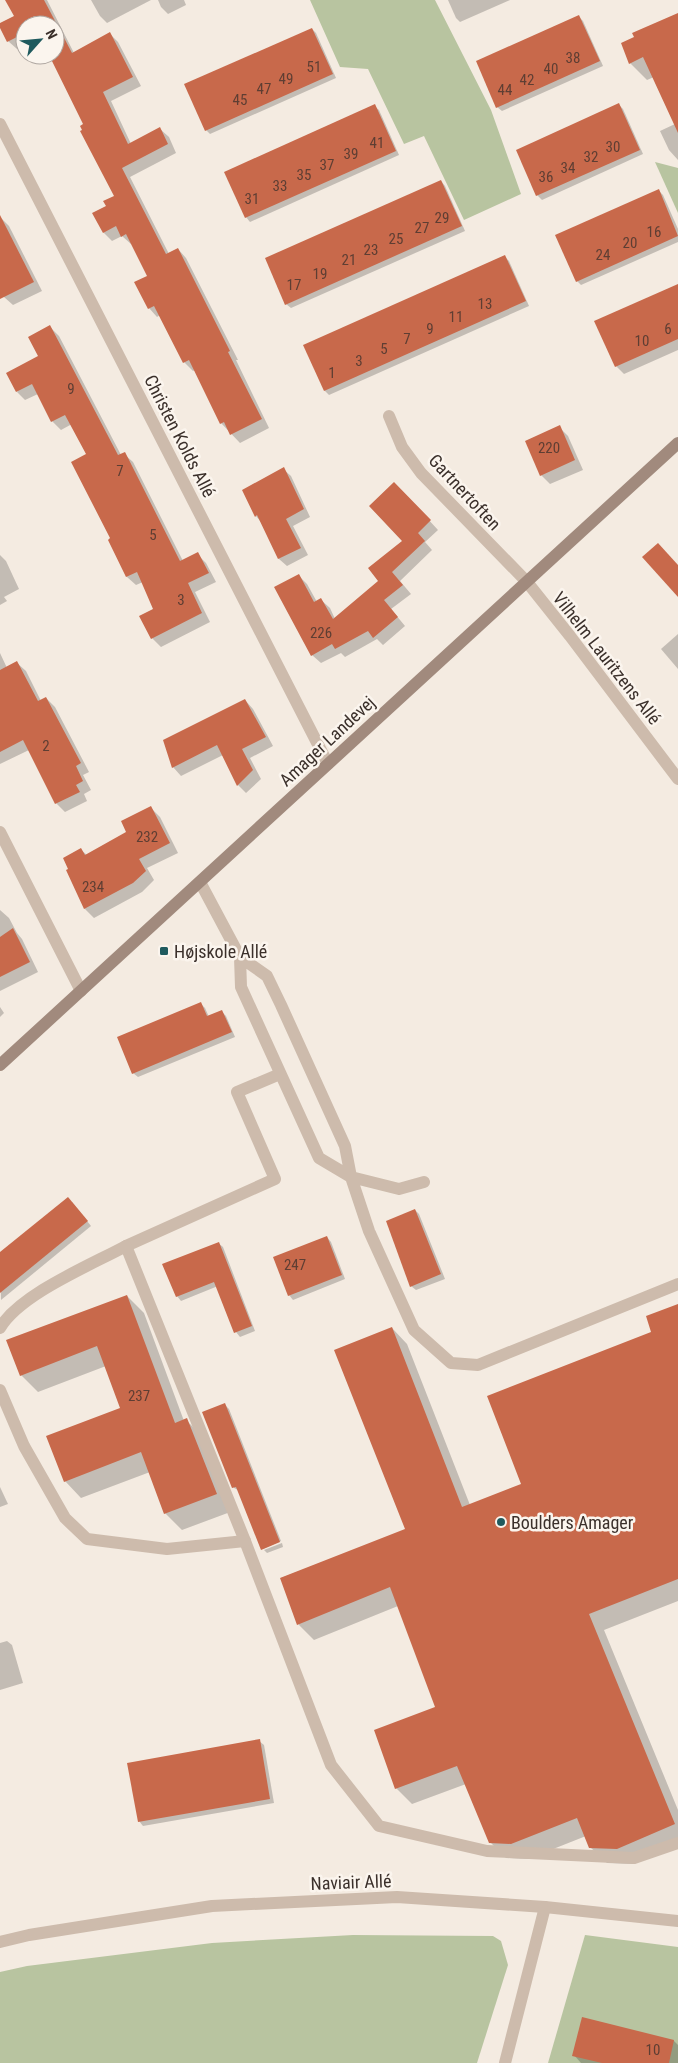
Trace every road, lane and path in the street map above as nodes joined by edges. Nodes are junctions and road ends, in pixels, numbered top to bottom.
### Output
1 (0, 124) edge
2 (390, 416) dead end
3 (678, 443) edge
4 (527, 582) junction
5 (328, 764) junction
6 (678, 779) edge
7 (0, 832) edge
8 (200, 882) junction
9 (240, 957) junction
10 (81, 991) junction
11 (0, 1065) edge
12 (280, 1074) junction
13 (351, 1177) junction
14 (424, 1182) dead end
15 (126, 1246) junction
16 (678, 1284) edge
17 (0, 1328) edge
18 (0, 1390) edge
19 (245, 1540) junction
20 (678, 1843) edge
21 (545, 1907) junction
22 (678, 1921) edge
23 (0, 1942) edge
24 (505, 2063) edge

1 - 5 street, Christen Kolds Allé
2 - 4 street, Gartnertoften
3 - 4 street, Amager Landevej
4 - 5 street, Amager Landevej
4 - 6 street, Vilhelm Lauritzens Allé
5 - 8 street, Amager Landevej
7 - 10 street
8 - 9 street
8 - 10 street, Amager Landevej
9 - 12 street
9 - 13 street
10 - 11 street, Amager Landevej
12 - 13 street
12 - 15 street
13 - 14 street
13 - 16 street
15 - 17 street
15 - 19 street
18 - 19 street
19 - 20 street
21 - 22 street, Naviair Allé
21 - 23 street, Naviair Allé
21 - 24 street

